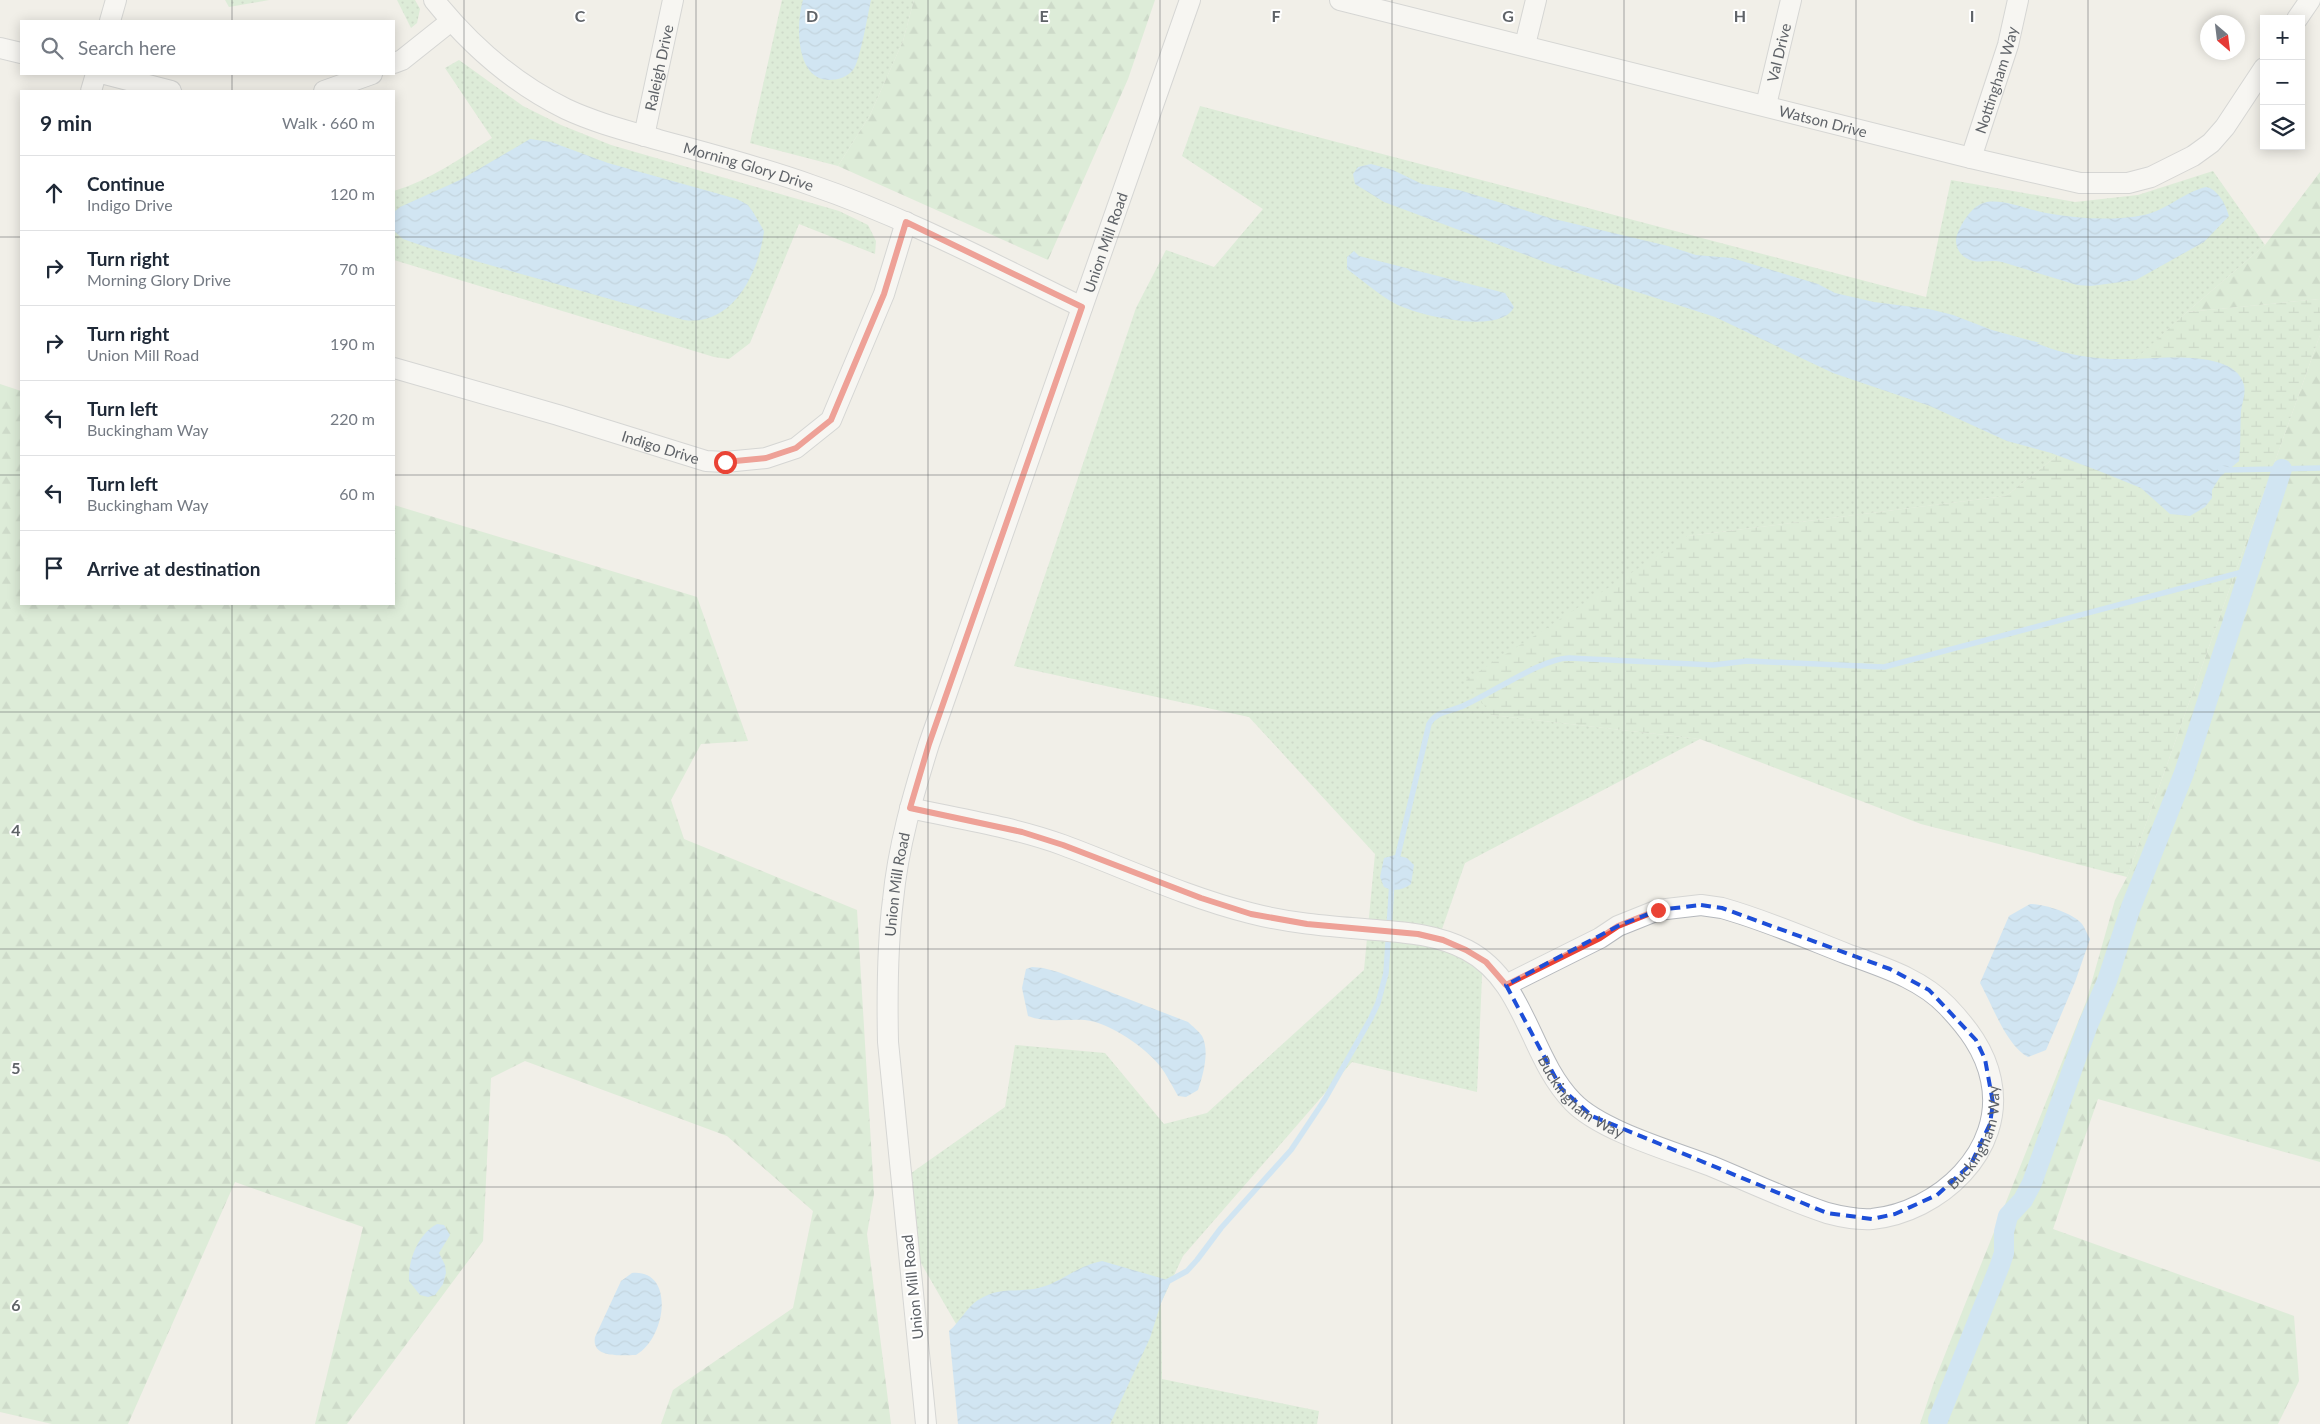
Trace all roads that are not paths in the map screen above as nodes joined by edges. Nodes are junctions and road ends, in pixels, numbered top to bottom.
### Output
1 (116, 0) edge
2 (434, 0) edge
3 (673, 0) edge
4 (1190, 0) edge
5 (1340, 0) edge
6 (1536, 0) edge
7 (1792, 0) edge
8 (2018, 0) edge
9 (2310, 0) edge
10 (2300, 15) edge
11 (110, 20) edge
12 (451, 21) junction
13 (1525, 45) junction
14 (0, 48) edge
15 (20, 53) edge
16 (395, 63) edge
17 (2260, 74) edge
18 (96, 75) edge
19 (109, 75) edge
20 (369, 75) edge
21 (91, 90) edge
22 (166, 90) edge
23 (327, 90) edge
24 (1766, 105) junction
25 (644, 136) junction
26 (1971, 158) junction
27 (906, 222) junction
28 (1082, 307) junction
29 (395, 368) edge
30 (910, 808) junction
31 (1506, 985) junction
32 (926, 1424) edge

1 - 11 street
2 - 12 street, Morning Glory Drive
3 - 25 street, Raleigh Drive
4 - 28 street, Union Mill Road
5 - 13 street, Watson Drive
6 - 13 street
7 - 24 street, Val Drive
8 - 26 street, Nottingham Way
9 - 10 street
12 - 16 street
12 - 25 street, Morning Glory Drive
13 - 24 street, Watson Drive
14 - 15 street
17 - 26 street, Watson Drive
18 - 21 street
19 - 22 street
20 - 23 street
24 - 26 street, Watson Drive
25 - 27 street, Morning Glory Drive
27 - 28 street, Morning Glory Drive
27 - 29 street, Indigo Drive
28 - 30 street, Union Mill Road
30 - 31 street, Buckingham Way
30 - 32 street, Union Mill Road
31 - 31 street, Buckingham Way

